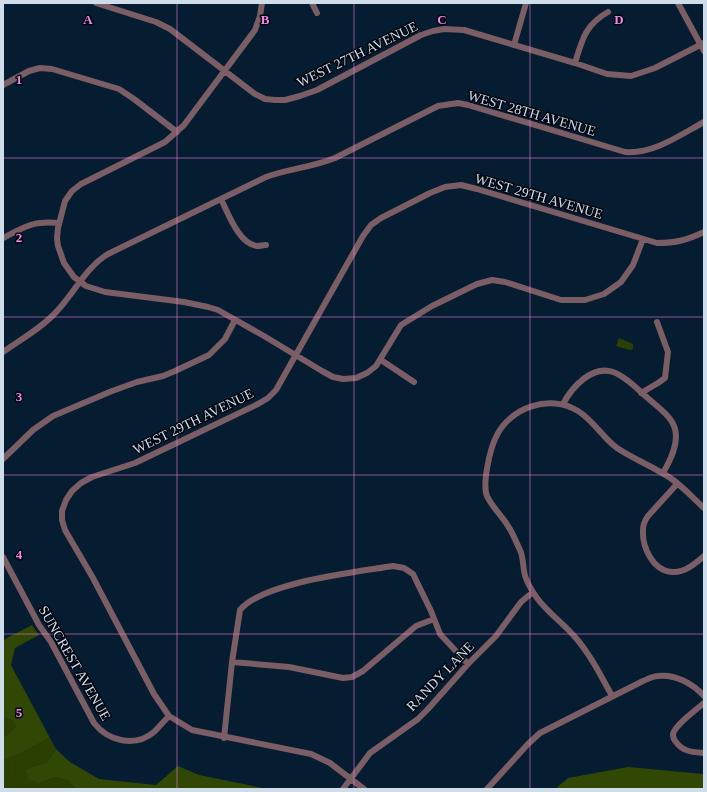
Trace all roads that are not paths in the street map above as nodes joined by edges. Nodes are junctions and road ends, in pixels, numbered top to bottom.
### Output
1 (96, 3) edge
2 (262, 3) edge
3 (312, 3) edge
4 (526, 3) edge
5 (678, 3) edge
6 (608, 12) dead end
7 (318, 13) dead end
8 (514, 45) junction
9 (703, 46) edge
10 (575, 63) junction
11 (225, 71) junction
12 (3, 85) edge
13 (704, 122) edge
14 (177, 132) junction
15 (221, 199) junction
16 (59, 223) junction
17 (704, 232) edge
18 (3, 238) edge
19 (643, 239) junction
20 (266, 245) dead end
21 (80, 281) junction
22 (235, 320) junction
23 (656, 322) dead end
24 (3, 352) edge
25 (296, 354) junction
26 (381, 360) junction
27 (414, 382) dead end
28 (641, 392) junction
29 (563, 404) junction
30 (3, 460) edge
31 (663, 473) junction
32 (677, 484) junction
33 (704, 508) edge
34 (704, 556) edge
35 (3, 557) edge
36 (533, 592) junction
37 (434, 619) junction
38 (232, 662) junction
39 (468, 664) junction
40 (612, 696) junction
41 (704, 696) edge
42 (704, 703) edge
43 (169, 716) junction
44 (224, 738) junction
45 (704, 753) edge
46 (350, 779) junction
47 (343, 789) edge
48 (364, 789) edge
49 (486, 789) edge

1 - 11 street, WEST 27TH AVENUE
2 - 11 street
3 - 7 street
4 - 8 street
5 - 9 street
6 - 10 street
8 - 10 street, WEST 27TH AVENUE
8 - 11 street, WEST 27TH AVENUE
9 - 10 street, WEST 27TH AVENUE
11 - 14 street
12 - 14 street
13 - 15 street, WEST 28TH AVENUE
14 - 16 street
15 - 20 street
15 - 21 street, WEST 28TH AVENUE
16 - 18 street
16 - 21 street
17 - 19 street, WEST 29TH AVENUE
19 - 25 street, WEST 29TH AVENUE
19 - 26 street
21 - 22 street
21 - 24 street, WEST 28TH AVENUE
22 - 25 street
22 - 30 street
23 - 28 street
25 - 26 street
25 - 43 street, WEST 29TH AVENUE
26 - 27 street
28 - 29 street
28 - 31 street
29 - 31 street
29 - 36 street
31 - 32 street
32 - 33 street
32 - 34 street
35 - 43 street, SUNCREST AVENUE
36 - 39 street, RANDY LANE
36 - 40 street
37 - 38 street
37 - 38 street
37 - 39 street
38 - 44 street
39 - 46 street, RANDY LANE
40 - 41 street
40 - 49 street
42 - 45 street
43 - 44 street, WEST 29TH AVENUE
44 - 46 street, WEST 29TH AVENUE
46 - 47 street, RANDY LANE
46 - 48 street, WEST 29TH AVENUE

